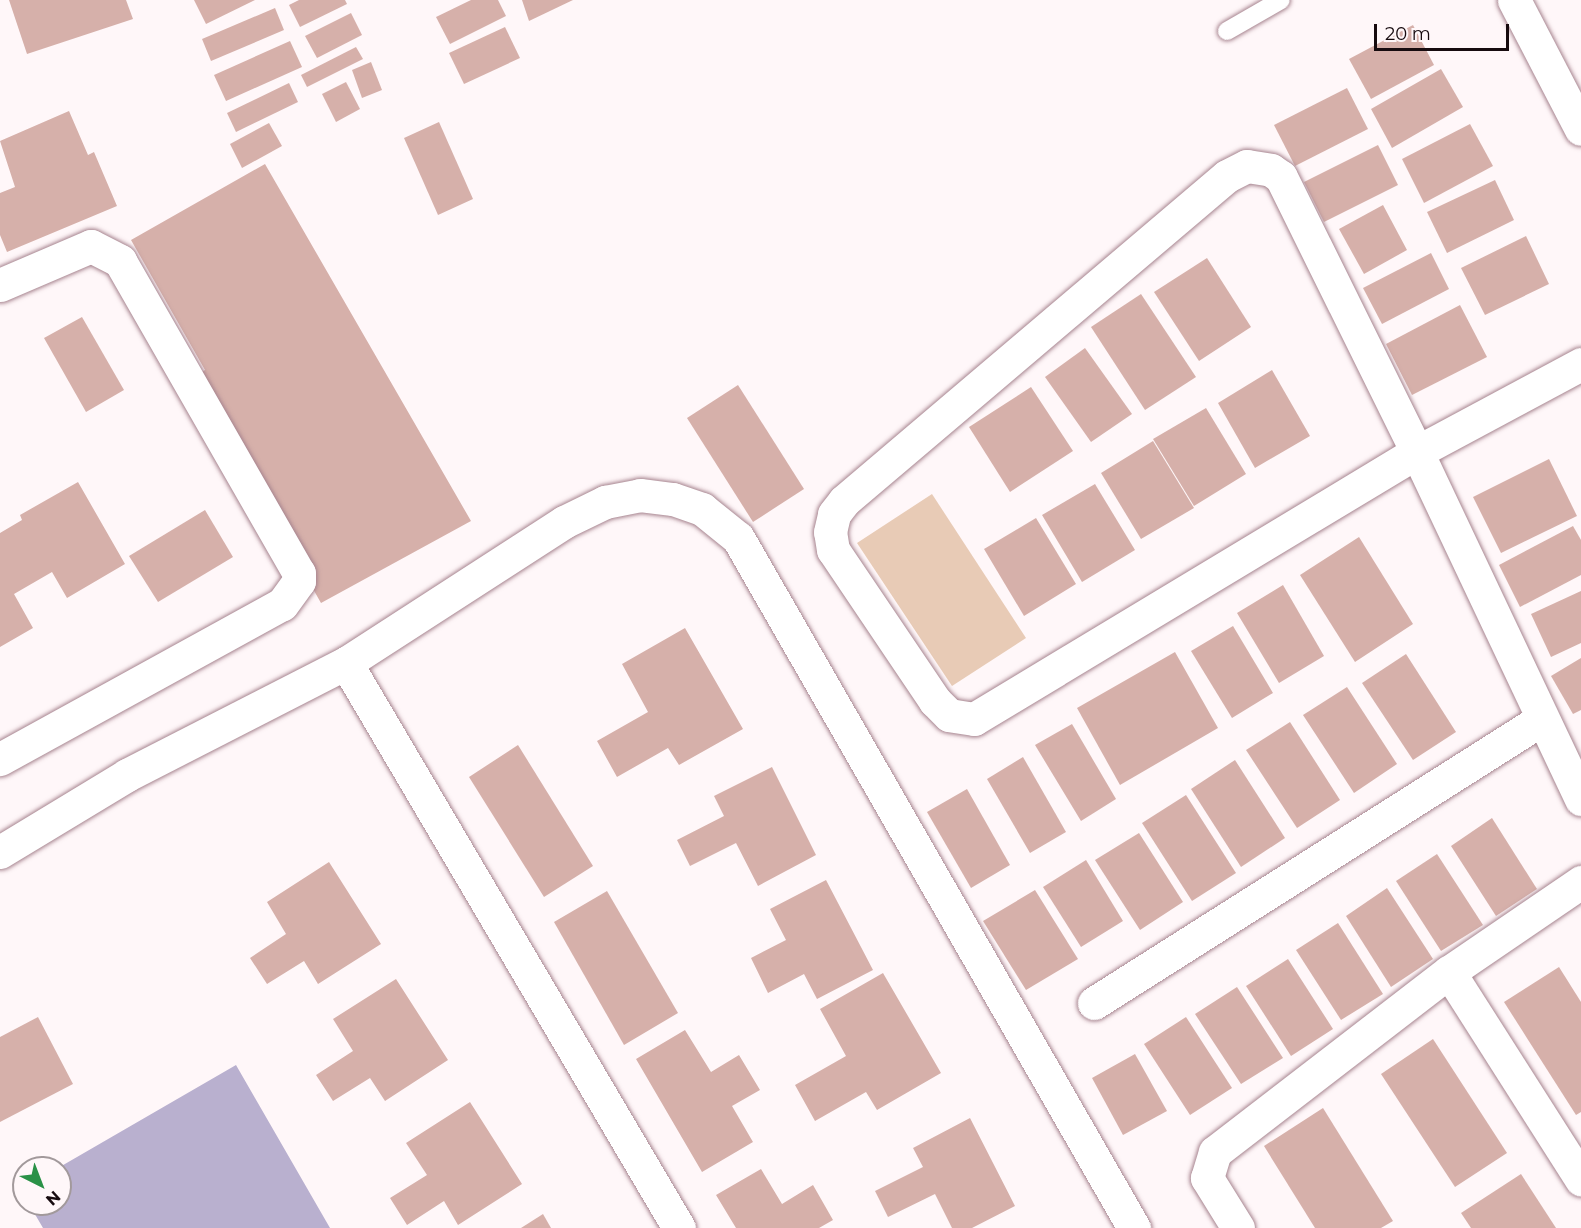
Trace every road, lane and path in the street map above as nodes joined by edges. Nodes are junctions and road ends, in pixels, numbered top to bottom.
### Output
1 (1281, 0) edge
2 (1514, 0) edge
3 (1227, 31) dead end
4 (1581, 129) edge
5 (0, 285) edge
6 (1581, 364) edge
7 (1417, 452) junction
8 (346, 663) junction
9 (1542, 719) junction
10 (0, 759) edge
11 (1581, 799) edge
12 (0, 852) edge
13 (1581, 882) edge
14 (1449, 972) junction
15 (1094, 1004) dead end
16 (1581, 1179) edge
17 (679, 1228) edge
18 (1134, 1228) edge
19 (1238, 1228) edge

1 - 3 lane
2 - 4 street
5 - 10 street
6 - 7 street
7 - 7 street
7 - 9 street
8 - 12 street
8 - 17 street
8 - 18 street
9 - 11 street
9 - 15 street
13 - 14 street
14 - 16 street
14 - 19 street

